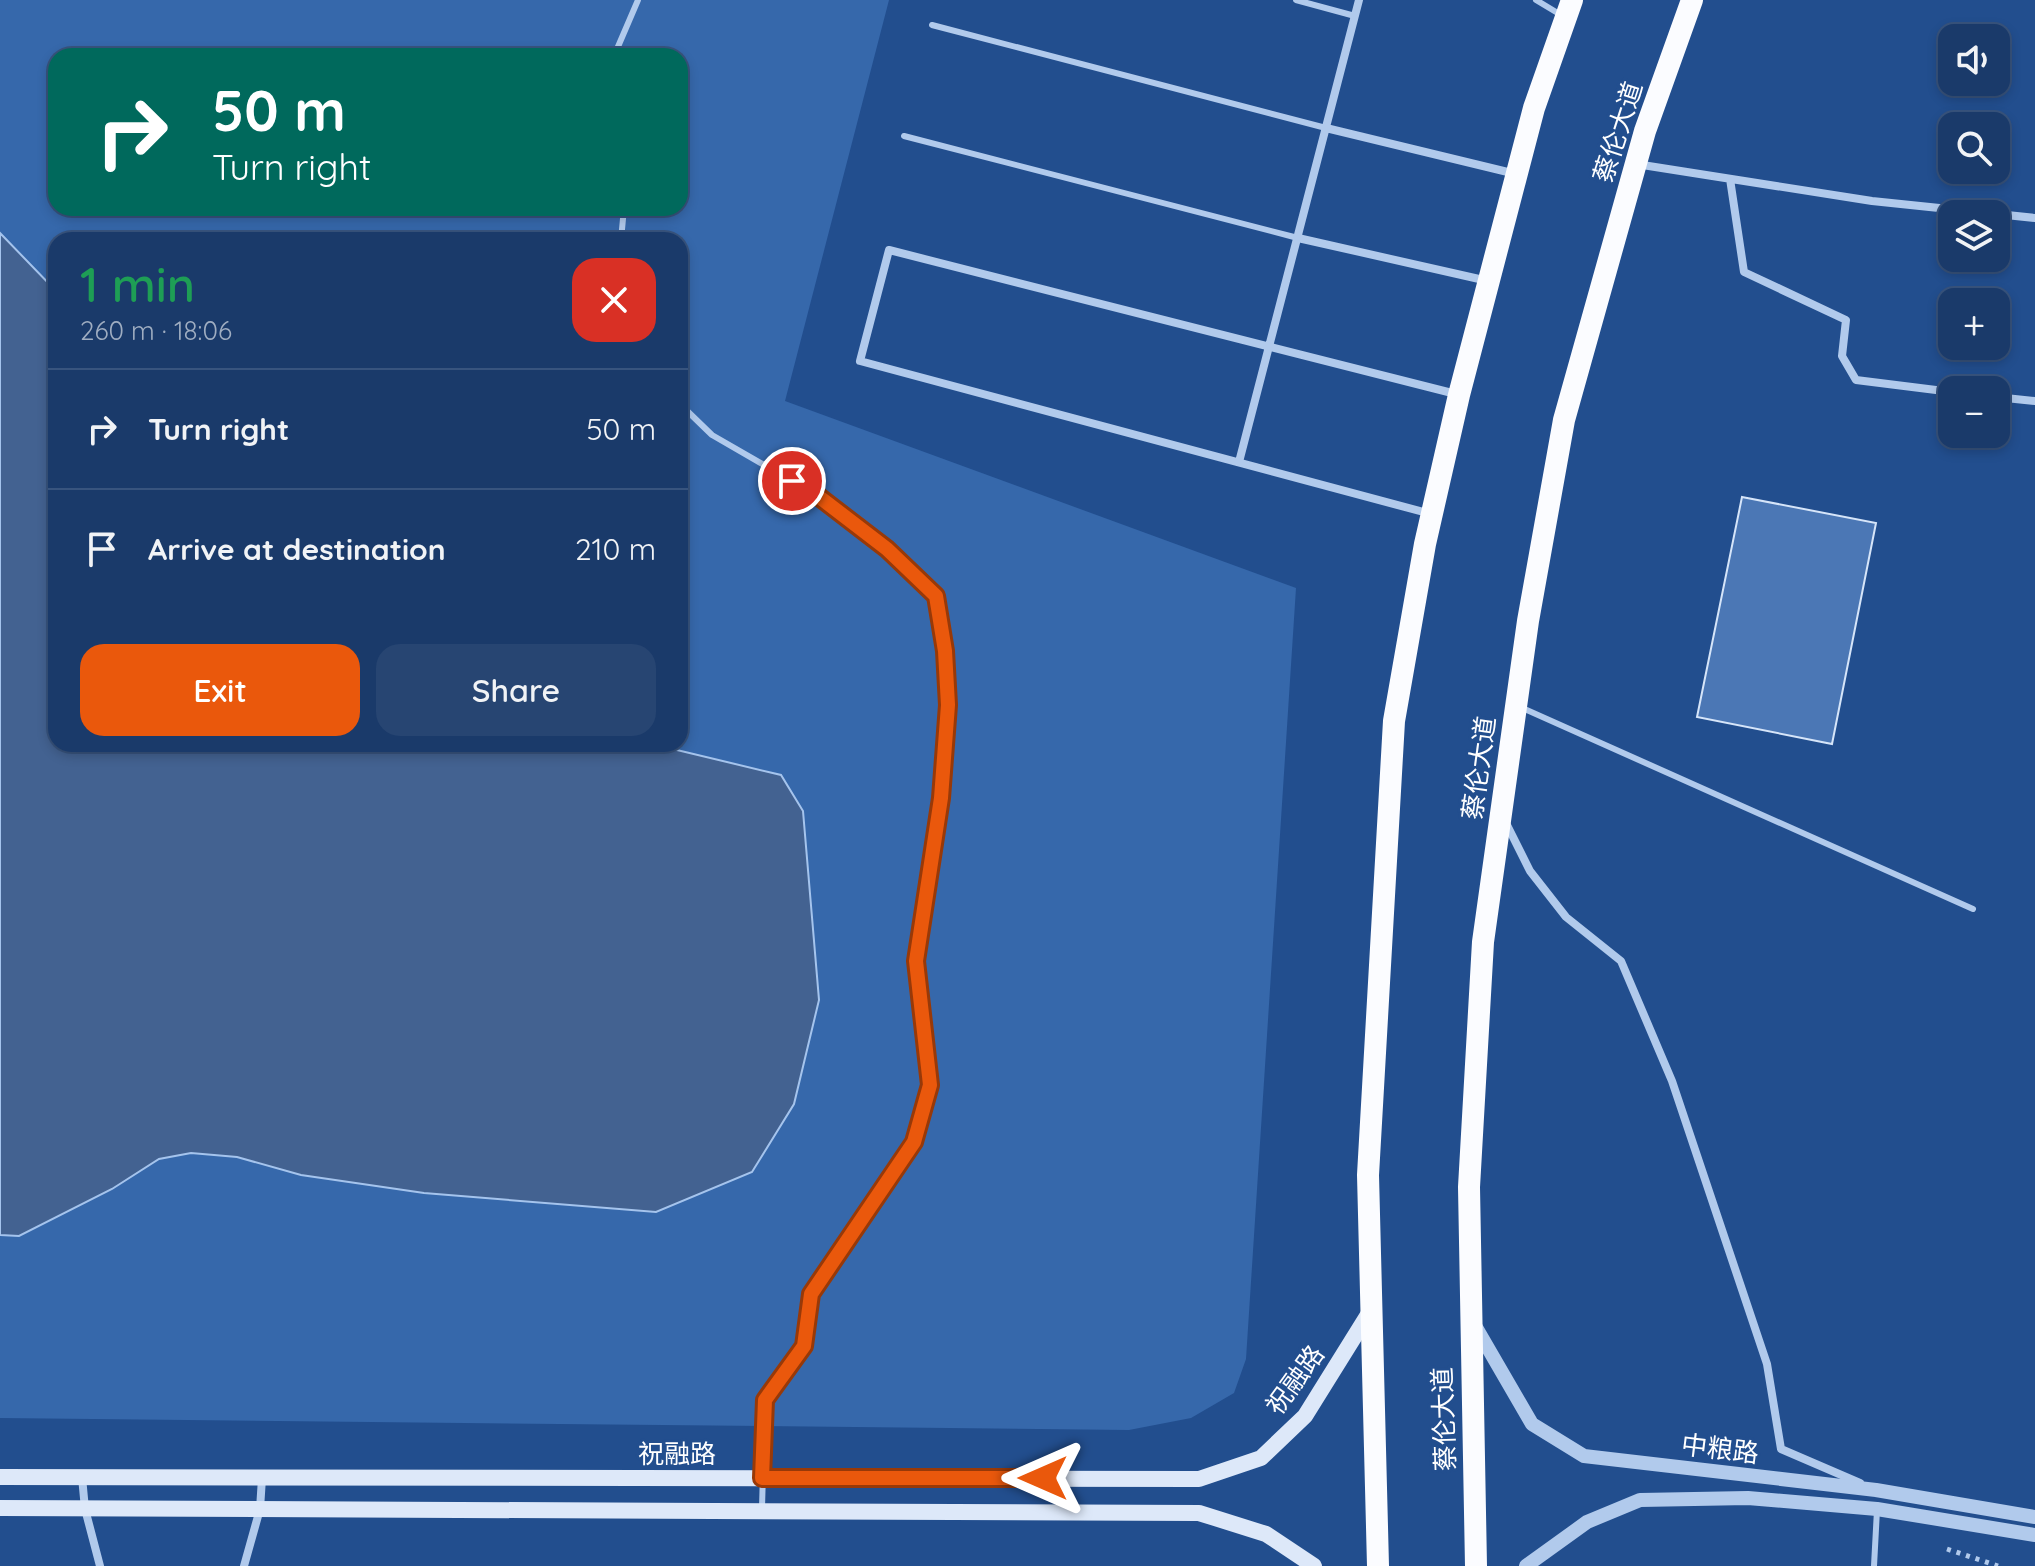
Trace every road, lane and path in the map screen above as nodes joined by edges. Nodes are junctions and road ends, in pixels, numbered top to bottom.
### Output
1 (638, 0) edge
2 (1296, 0) edge
3 (1359, 0) edge
4 (1536, 0) edge
5 (1692, 0) edge
6 (1569, 9) edge
7 (1355, 16) junction
8 (932, 25) dead end
9 (617, 48) edge
10 (1326, 128) junction
11 (904, 136) dead end
12 (1635, 164) junction
13 (1517, 174) junction
14 (1730, 179) junction
15 (2035, 218) edge
16 (1298, 238) junction
17 (1488, 281) junction
18 (1269, 347) junction
19 (1938, 390) edge
20 (1459, 395) junction
21 (2010, 398) edge
22 (2035, 401) edge
23 (688, 412) edge
24 (1239, 462) junction
25 (1432, 514) junction
26 (1516, 705) junction
27 (1501, 813) junction
28 (1973, 909) dead end
29 (1371, 1310) junction
30 (1469, 1315) junction
31 (0, 1477) edge
32 (82, 1477) junction
33 (262, 1478) junction
34 (762, 1478) junction
35 (1876, 1490) junction
36 (0, 1508) edge
37 (85, 1509) junction
38 (260, 1509) junction
39 (1877, 1509) junction
40 (762, 1512) junction
41 (2035, 1517) edge
42 (2035, 1535) edge
43 (100, 1566) edge
44 (244, 1566) edge
45 (1314, 1566) edge
46 (1378, 1566) edge
47 (1476, 1566) edge
48 (1526, 1566) edge
49 (1874, 1566) edge

1 - 9 lane
2 - 7 lane
3 - 7 street
4 - 6 lane
5 - 12 highway, 蔡伦大道
6 - 13 highway
7 - 10 street
8 - 10 lane
10 - 13 street
10 - 16 street
11 - 16 lane
12 - 14 street
12 - 26 highway, 蔡伦大道
13 - 17 highway
14 - 15 street
14 - 19 street
16 - 17 street
16 - 18 street
17 - 20 highway
18 - 20 street
18 - 24 street
18 - 24 street
20 - 25 highway
21 - 22 street
23 - 34 lane
24 - 25 street
25 - 29 highway
26 - 27 highway, 蔡伦大道
26 - 28 lane
27 - 30 highway, 蔡伦大道
27 - 35 street
29 - 34 main road, 祝融路
29 - 46 highway
30 - 35 street, 中粮路
30 - 47 highway, 蔡伦大道
31 - 32 main road, 祝融路
32 - 33 main road, 祝融路
32 - 37 street
33 - 34 main road, 祝融路
33 - 38 street
34 - 40 lane
35 - 41 street, 中粮路
36 - 37 main road
37 - 38 main road
37 - 43 street
38 - 40 main road
38 - 44 street
39 - 42 street, 中粮路
39 - 48 street, 中粮路
39 - 49 lane
40 - 45 main road

